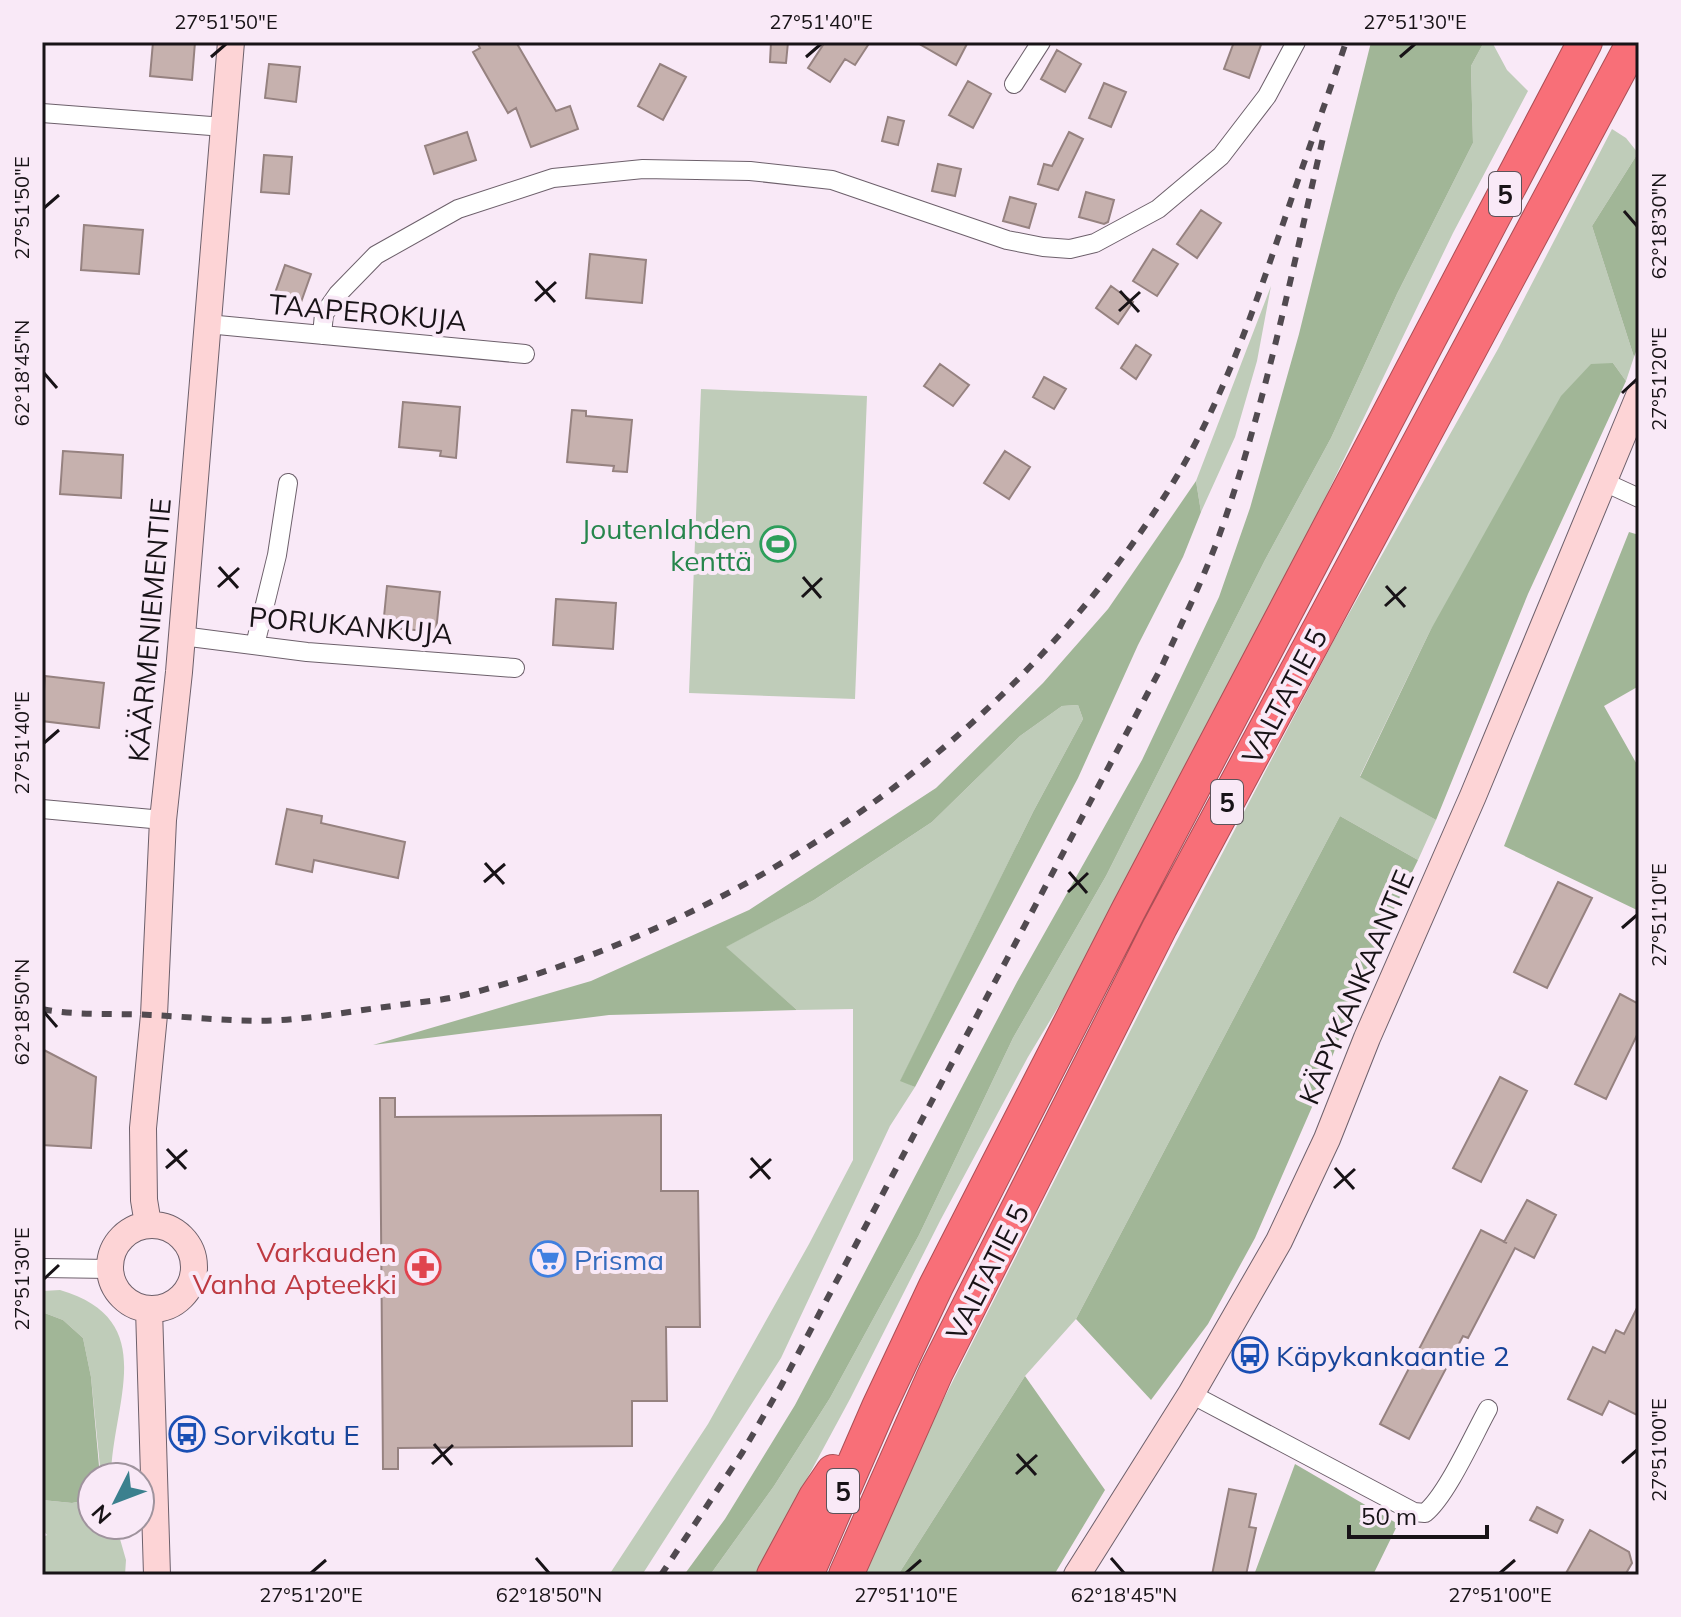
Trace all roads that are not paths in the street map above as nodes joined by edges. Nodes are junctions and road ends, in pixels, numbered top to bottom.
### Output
1 (231, 42) edge
2 (1041, 42) edge
3 (1296, 42) edge
4 (1585, 42) edge
5 (1634, 42) edge
6 (1014, 84) dead end
7 (42, 113) edge
8 (224, 127) junction
9 (207, 324) junction
10 (322, 335) junction
11 (525, 354) dead end
12 (1639, 396) edge
13 (1602, 481) junction
14 (288, 483) dead end
15 (1639, 498) edge
16 (182, 636) junction
17 (255, 645) junction
18 (515, 668) dead end
19 (42, 809) edge
20 (163, 820) junction
21 (148, 1224) junction
22 (42, 1268) edge
23 (110, 1269) junction
24 (149, 1309) junction
25 (1191, 1394) junction
26 (879, 1407) junction
27 (1488, 1409) dead end
28 (157, 1575) edge
29 (774, 1575) edge
30 (806, 1575) edge
31 (846, 1575) edge
32 (1077, 1575) edge

1 - 8 street, KÄÄRMENIEMENTIE
2 - 6 street
3 - 10 street
4 - 26 highway, VALTATIE 5 / 5
5 - 31 highway, VALTATIE 5 / 5
7 - 8 street
8 - 9 street, KÄÄRMENIEMENTIE
9 - 10 street, TAAPEROKUJA
9 - 16 street, KÄÄRMENIEMENTIE
10 - 11 street, TAAPEROKUJA
12 - 13 street, KÄPYKANKAANTIE
13 - 15 street
13 - 25 street, KÄPYKANKAANTIE
14 - 17 street
16 - 17 street, PORUKANKUJA
16 - 20 street, KÄÄRMENIEMENTIE
17 - 18 street, PORUKANKUJA
19 - 20 street
20 - 21 street, KÄÄRMENIEMENTIE
21 - 23 street
21 - 24 street
22 - 23 street
23 - 24 street
24 - 28 street
25 - 27 street
25 - 32 street, KÄPYKANKAANTIE
26 - 29 highway
26 - 30 highway, VALTATIE 5 / 5

